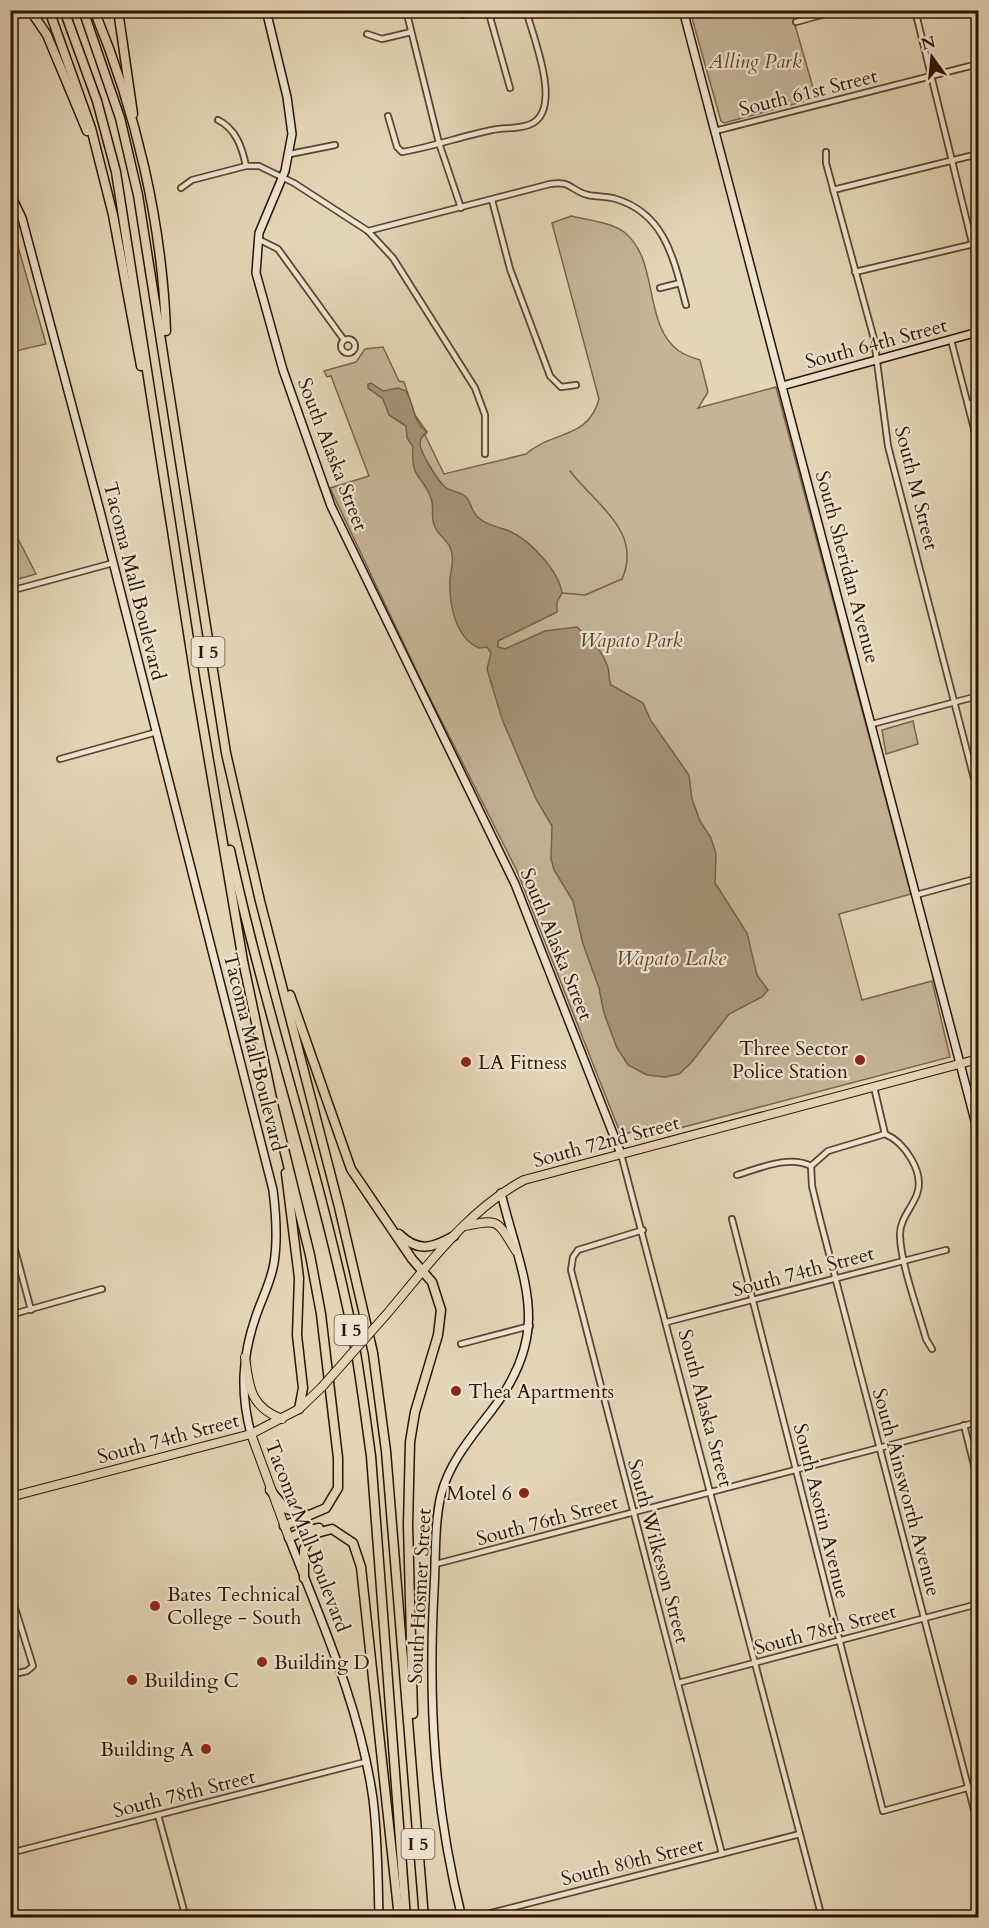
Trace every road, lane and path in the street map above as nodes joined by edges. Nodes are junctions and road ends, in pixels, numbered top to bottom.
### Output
1 (30, 10) edge
2 (49, 10) edge
3 (64, 10) edge
4 (82, 10) edge
5 (94, 10) edge
6 (118, 10) edge
7 (266, 10) edge
8 (406, 10) edge
9 (482, 10) edge
10 (488, 10) edge
11 (526, 10) edge
12 (683, 10) edge
13 (840, 10) edge
14 (915, 10) edge
15 (463, 15) dead end
16 (796, 22) dead end
17 (411, 32) junction
18 (367, 34) dead end
19 (978, 64) edge
20 (931, 76) junction
21 (510, 88) dead end
22 (388, 116) dead end
23 (218, 120) dead end
24 (715, 131) junction
25 (439, 143) junction
26 (335, 145) dead end
27 (139, 147) junction
28 (826, 152) dead end
29 (290, 154) junction
30 (978, 154) edge
31 (952, 161) junction
32 (246, 166) junction
33 (283, 177) junction
34 (182, 188) dead end
35 (834, 190) junction
36 (10, 193) edge
37 (492, 200) junction
38 (110, 202) junction
39 (461, 208) junction
40 (368, 231) junction
41 (258, 238) junction
42 (976, 244) edge
43 (978, 267) edge
44 (855, 272) junction
45 (680, 283) junction
46 (660, 288) dead end
47 (686, 305) dead end
48 (978, 332) edge
49 (344, 340) dead end
50 (951, 340) junction
51 (877, 360) junction
52 (167, 364) junction
53 (576, 385) dead end
54 (782, 386) junction
55 (978, 401) edge
56 (968, 404) junction
57 (978, 444) edge
58 (485, 454) dead end
59 (168, 507) junction
60 (113, 563) junction
61 (10, 591) edge
62 (978, 696) edge
63 (954, 703) junction
64 (872, 724) junction
65 (157, 732) junction
66 (210, 756) junction
67 (60, 759) dead end
68 (978, 794) edge
69 (978, 878) edge
70 (916, 895) junction
71 (269, 937) junction
72 (978, 1059) edge
73 (960, 1064) junction
74 (874, 1087) junction
75 (274, 1108) junction
76 (978, 1132) edge
77 (885, 1134) junction
78 (621, 1154) junction
79 (811, 1166) junction
80 (737, 1175) dead end
81 (501, 1193) junction
82 (732, 1219) dead end
83 (385, 1220) junction
84 (463, 1226) junction
85 (10, 1230) edge
86 (643, 1230) junction
87 (454, 1236) junction
88 (946, 1250) dead end
89 (516, 1251) junction
90 (905, 1261) junction
91 (423, 1272) junction
92 (836, 1278) junction
93 (102, 1289) dead end
94 (752, 1301) junction
95 (31, 1310) junction
96 (10, 1316) edge
97 (667, 1322) junction
98 (530, 1326) junction
99 (461, 1344) dead end
100 (932, 1349) dead end
101 (245, 1357) junction
102 (322, 1387) joint
103 (299, 1408) junction
104 (282, 1419) junction
105 (978, 1422) edge
106 (964, 1425) junction
107 (251, 1434) junction
108 (879, 1448) junction
109 (795, 1470) junction
110 (978, 1481) edge
111 (270, 1490) junction
112 (711, 1492) junction
113 (10, 1497) edge
114 (634, 1512) junction
115 (317, 1513) junction
116 (284, 1526) junction
117 (332, 1529) junction
118 (289, 1538) junction
119 (435, 1564) junction
120 (304, 1578) junction
121 (10, 1592) edge
122 (978, 1604) edge
123 (924, 1618) junction
124 (840, 1641) junction
125 (755, 1662) junction
126 (10, 1675) edge
127 (678, 1683) junction
128 (365, 1762) junction
129 (413, 1771) junction
130 (978, 1785) edge
131 (969, 1788) junction
132 (158, 1815) junction
133 (978, 1825) edge
134 (800, 1834) junction
135 (10, 1853) edge
136 (722, 1854) junction
137 (186, 1917) edge
138 (379, 1917) edge
139 (399, 1917) edge
140 (406, 1917) edge
141 (424, 1917) edge
142 (462, 1917) edge
143 (471, 1917) edge
144 (822, 1917) edge

1 - 38 highway
2 - 38 highway
3 - 59 highway, I 5
4 - 52 highway, I 5
5 - 27 highway
6 - 27 highway
7 - 29 street, South Alaska Street
8 - 17 street
9 - 15 street
10 - 21 street
11 - 25 street
12 - 24 street, South Sheridan Avenue
13 - 16 street
14 - 20 street
17 - 18 street
17 - 25 street
19 - 20 street, South 61st Street
20 - 24 street, South 61st Street
20 - 31 street
22 - 25 street
23 - 32 street
24 - 54 street, South Sheridan Avenue
25 - 39 street
26 - 29 street
27 - 52 highway
28 - 35 street, South M Street
29 - 33 street, South Alaska Street
30 - 31 street
31 - 35 street
31 - 42 street
32 - 33 street
32 - 34 street
33 - 40 street
33 - 41 street, South Alaska Street
35 - 44 street, South M Street
36 - 60 street, Tacoma Mall Boulevard
37 - 39 street
37 - 45 street
37 - 53 street
38 - 59 highway
39 - 40 street
40 - 58 street
41 - 49 street
41 - 78 street, South Alaska Street
42 - 43 street
42 - 44 street
44 - 51 street, South M Street
45 - 46 street
45 - 47 street
48 - 50 street, South 64th Street
50 - 51 street, South 64th Street
50 - 56 street
51 - 54 street, South 64th Street
51 - 63 street, South M Street
52 - 71 highway, I 5
54 - 64 street, South Sheridan Avenue
55 - 56 street
56 - 57 street
59 - 66 highway, I 5
60 - 61 street
60 - 65 street, Tacoma Mall Boulevard
62 - 63 street
63 - 64 street
63 - 68 street, South M Street
64 - 70 street, South Sheridan Avenue
65 - 67 street
65 - 101 street, Tacoma Mall Boulevard
66 - 75 highway
66 - 140 highway, I 5
69 - 70 street
70 - 73 street, South Sheridan Avenue
71 - 83 highway
71 - 129 highway, I 5
72 - 73 main road, South 72nd Street
73 - 74 main road, South 72nd Street
73 - 76 street, South Sheridan Avenue
74 - 77 street
74 - 78 main road, South 72nd Street
75 - 103 highway
75 - 115 highway
77 - 79 street
77 - 90 street
78 - 81 main road, South 72nd Street
78 - 86 street, South Alaska Street
79 - 80 street
79 - 92 street, South Ainsworth Avenue
81 - 84 main road, South 72nd Street
81 - 89 street, South Hosmer Street
82 - 94 street, South Asotin Avenue
83 - 87 highway
83 - 91 highway
84 - 87 main road, South 72nd Street
84 - 89 main road
85 - 95 street
86 - 97 street, South Alaska Street
86 - 114 street, South Wilkeson Street
87 - 91 main road, South 72nd Street
88 - 90 street, South 74th Street
89 - 98 street, South Hosmer Street
90 - 92 street, South 74th Street
90 - 100 street
91 - 102 main road, South 72nd Street, bridge
91 - 129 highway
92 - 94 street, South 74th Street
92 - 108 street, South Ainsworth Avenue
93 - 95 street
94 - 97 street, South 74th Street
94 - 109 street, South Asotin Avenue
95 - 96 street
97 - 112 street, South Alaska Street
98 - 99 street
98 - 119 street, South Hosmer Street
101 - 104 main road
101 - 107 street, Tacoma Mall Boulevard
102 - 103 main road, South 74th Street
103 - 104 main road, South 74th Street
104 - 107 main road, South 74th Street
105 - 106 street, South 76th Street
106 - 108 street, South 76th Street
106 - 110 street
107 - 111 main road, Tacoma Mall Boulevard
107 - 113 main road, South 74th Street
108 - 109 street, South 76th Street
108 - 123 street, South Ainsworth Avenue
109 - 112 street, South 76th Street
109 - 124 street, South Asotin Avenue
111 - 115 highway
111 - 116 main road, Tacoma Mall Boulevard
112 - 114 street, South 76th Street
112 - 125 street, South Alaska Street
114 - 119 street, South 76th Street
114 - 127 street, South Wilkeson Street
115 - 116 highway
116 - 118 main road, Tacoma Mall Boulevard
117 - 118 highway
117 - 120 highway
117 - 139 highway
118 - 120 street, Tacoma Mall Boulevard
119 - 142 street, South Hosmer Street
120 - 128 street, Tacoma Mall Boulevard
121 - 126 street
122 - 123 street, South 78th Street
123 - 124 street, South 78th Street
123 - 131 street, South Ainsworth Avenue
124 - 125 street, South 78th Street
124 - 131 street, South Asotin Avenue
125 - 127 street, South 78th Street
125 - 134 street, South Alaska Street
127 - 136 street, South Wilkeson Street
128 - 132 street, South 78th Street
128 - 138 street, Tacoma Mall Boulevard
129 - 141 highway, I 5
130 - 131 street
131 - 133 street, South Ainsworth Avenue
132 - 135 street, South 78th Street
132 - 137 street
134 - 136 street, South 80th Street
134 - 144 street, South Alaska Street
136 - 143 street, South 80th Street

